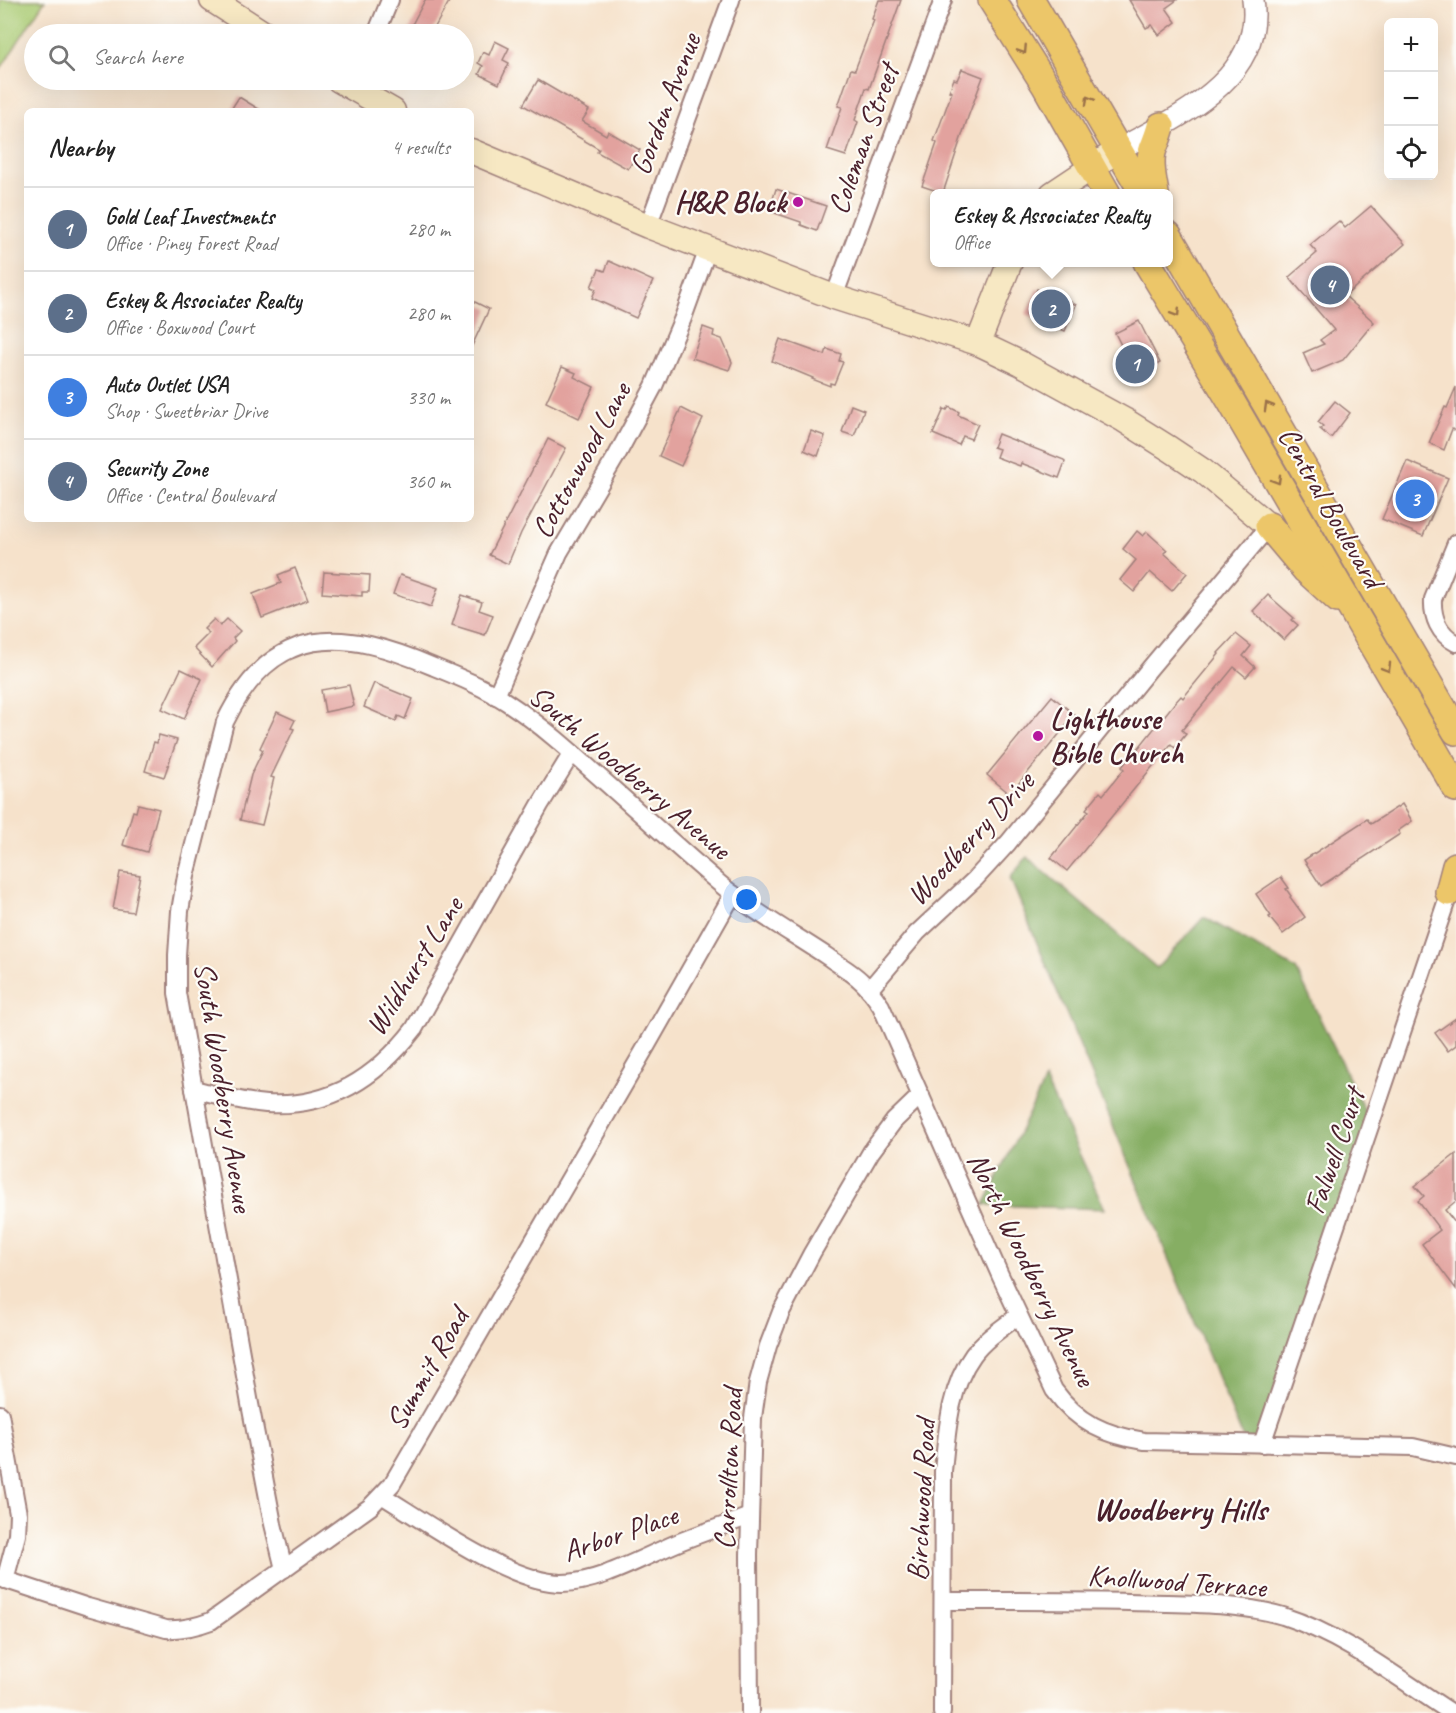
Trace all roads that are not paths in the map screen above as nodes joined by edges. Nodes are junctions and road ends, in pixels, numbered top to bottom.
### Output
1 (212, 0) edge
2 (390, 0) edge
3 (731, 0) edge
4 (943, 0) edge
5 (992, 0) edge
6 (1031, 0) edge
7 (1253, 0) edge
8 (249, 24) edge
9 (380, 24) edge
10 (362, 90) edge
11 (389, 108) edge
12 (1161, 126) junction
13 (1118, 150) junction
14 (474, 152) edge
15 (1092, 167) junction
16 (1059, 189) edge
17 (1104, 189) edge
18 (1141, 189) edge
19 (1154, 189) edge
20 (648, 226) junction
21 (1173, 244) edge
22 (708, 249) junction
23 (1008, 267) edge
24 (1150, 267) edge
25 (834, 297) junction
26 (978, 344) junction
27 (1269, 526) junction
28 (1456, 543) edge
29 (1357, 617) junction
30 (1456, 643) edge
31 (496, 696) junction
32 (1456, 731) edge
33 (572, 753) junction
34 (1456, 788) edge
35 (1456, 866) edge
36 (1454, 885) edge
37 (733, 894) junction
38 (869, 990) junction
39 (194, 1089) junction
40 (921, 1095) junction
41 (1018, 1316) junction
42 (0, 1414) edge
43 (1263, 1444) junction
44 (1456, 1457) edge
45 (383, 1496) junction
46 (750, 1516) junction
47 (284, 1569) junction
48 (2, 1579) edge
49 (943, 1601) junction
50 (750, 1713) edge
51 (942, 1713) edge
52 (1452, 1713) edge

1 - 8 main road
2 - 9 street
3 - 20 street, Gordon Avenue
4 - 25 street, Coleman Street
5 -> 15 main road
13 -> 6 main road
7 - 12 street
10 - 11 main road
12 - 13 street
12 - 19 main road
13 - 15 main road
13 - 18 main road
14 - 20 main road
15 - 16 main road
15 - 17 main road
20 - 22 main road
32 -> 21 main road, Central Boulevard
22 - 25 main road
22 - 31 street, Cottonwood Lane
23 - 26 main road
24 -> 29 main road, Central Boulevard
25 - 26 main road
26 - 27 main road
27 - 29 main road
27 - 38 street, Woodberry Drive
28 - 30 street
29 -> 34 main road, Central Boulevard
31 - 33 street, South Woodberry Avenue
31 - 39 street, South Woodberry Avenue
33 - 37 street, South Woodberry Avenue
33 - 39 street, Wildhurst Lane
35 - 36 main road
36 - 43 street, Falwell Court
37 - 38 street, South Woodberry Avenue
37 - 45 street, Summit Road
38 - 40 street, North Woodberry Avenue
39 - 47 street, South Woodberry Avenue
40 - 41 street, North Woodberry Avenue
40 - 46 street, Carrollton Road
41 - 43 street, North Woodberry Avenue
41 - 49 street, Birchwood Road
42 - 48 street
43 - 44 street, North Woodberry Avenue
45 - 46 street, Arbor Place
45 - 47 street, Summit Road
46 - 50 street, Carrollton Road
47 - 48 street, Summit Road
49 - 51 street, Birchwood Road
49 - 52 street, Knollwood Terrace

